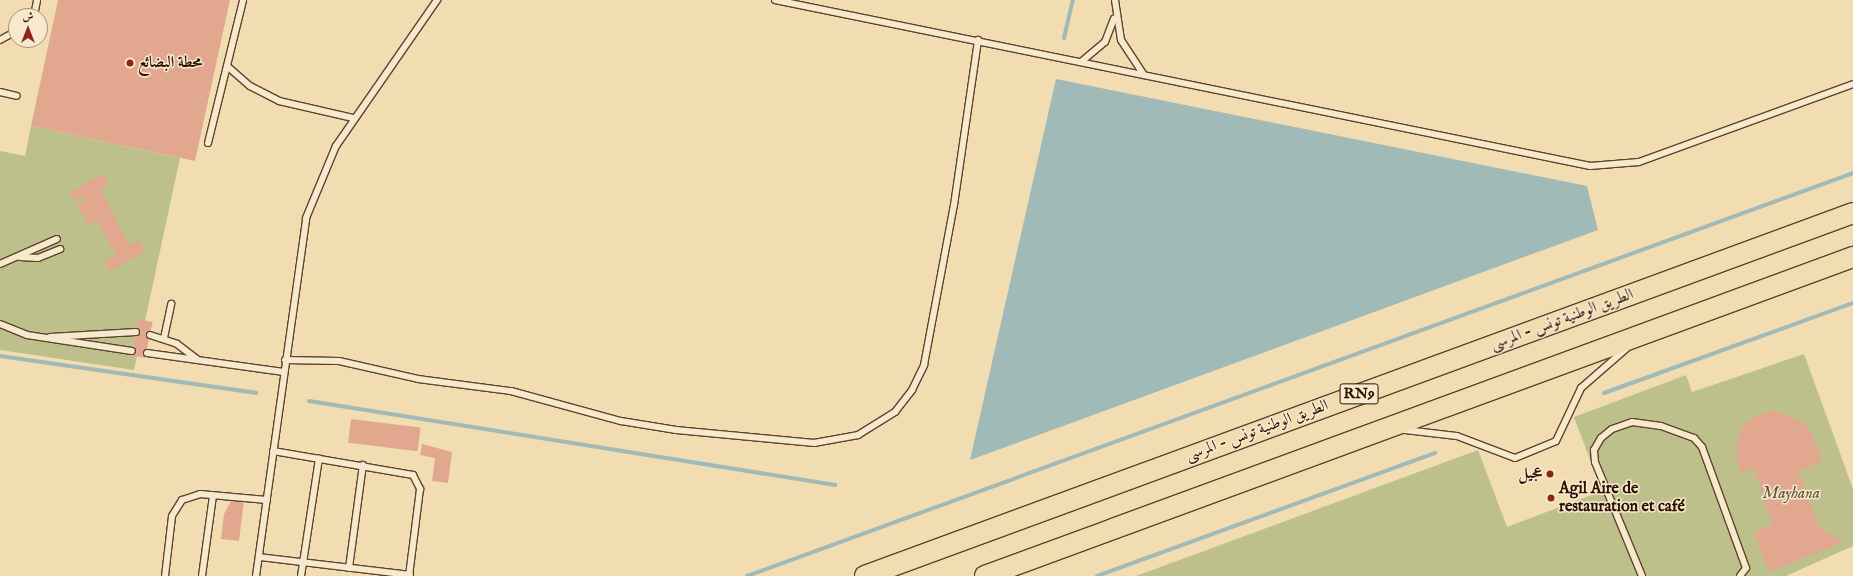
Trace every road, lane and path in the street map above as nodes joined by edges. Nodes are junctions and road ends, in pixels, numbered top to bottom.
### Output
1 (243, 0) edge
2 (437, 0) edge
3 (775, 0) edge
4 (1115, 0) edge
5 (1115, 14) junction
6 (978, 40) junction
7 (1081, 62) junction
8 (227, 66) junction
9 (1144, 75) junction
10 (1853, 84) edge
11 (0, 92) edge
12 (17, 96) dead end
13 (353, 118) junction
14 (208, 143) dead end
15 (1853, 213) edge
16 (56, 239) dead end
17 (60, 249) dead end
18 (20, 257) junction
19 (1853, 257) edge
20 (0, 264) edge
21 (171, 304) dead end
22 (0, 324) edge
23 (136, 332) dead end
24 (1643, 334) junction
25 (150, 335) dead end
26 (40, 338) junction
27 (164, 338) junction
28 (132, 350) dead end
29 (147, 353) dead end
30 (199, 360) junction
31 (285, 360) junction
32 (284, 372) junction
33 (1385, 432) junction
34 (273, 451) junction
35 (319, 458) junction
36 (363, 465) junction
37 (213, 496) junction
38 (267, 500) junction
39 (259, 557) junction
40 (303, 562) junction
41 (350, 568) junction
42 (165, 576) edge
43 (202, 576) edge
44 (256, 576) edge
45 (301, 576) edge
46 (410, 576) edge
47 (865, 576) edge
48 (985, 576) edge
49 (1642, 576) edge
50 (1740, 576) edge

1 - 8 lane
2 - 13 lane
3 - 6 lane
4 - 5 lane
5 - 7 lane
5 - 9 lane
6 - 7 lane
6 - 31 lane
7 - 9 lane
8 - 13 lane
8 - 14 lane
9 - 10 lane
11 - 12 lane
13 - 31 lane
15 - 47 highway, الطريق الوطنية تونس - المرسى / RN9
16 - 18 lane
17 - 18 lane
18 - 20 lane
19 - 24 highway
21 - 27 lane
22 - 26 lane
23 - 26 lane
24 - 33 highway
24 - 33 lane
25 - 27 lane
26 - 28 lane
27 - 30 lane
29 - 30 lane
30 - 32 lane
31 - 32 lane
32 - 34 lane
33 - 48 highway
34 - 35 lane
34 - 38 lane
35 - 36 lane
35 - 40 lane
36 - 41 lane
36 - 46 lane
37 - 38 lane
37 - 42 lane
37 - 43 lane
38 - 39 lane
39 - 40 lane
39 - 44 lane
40 - 41 lane
40 - 45 lane
41 - 46 lane
49 - 50 lane

